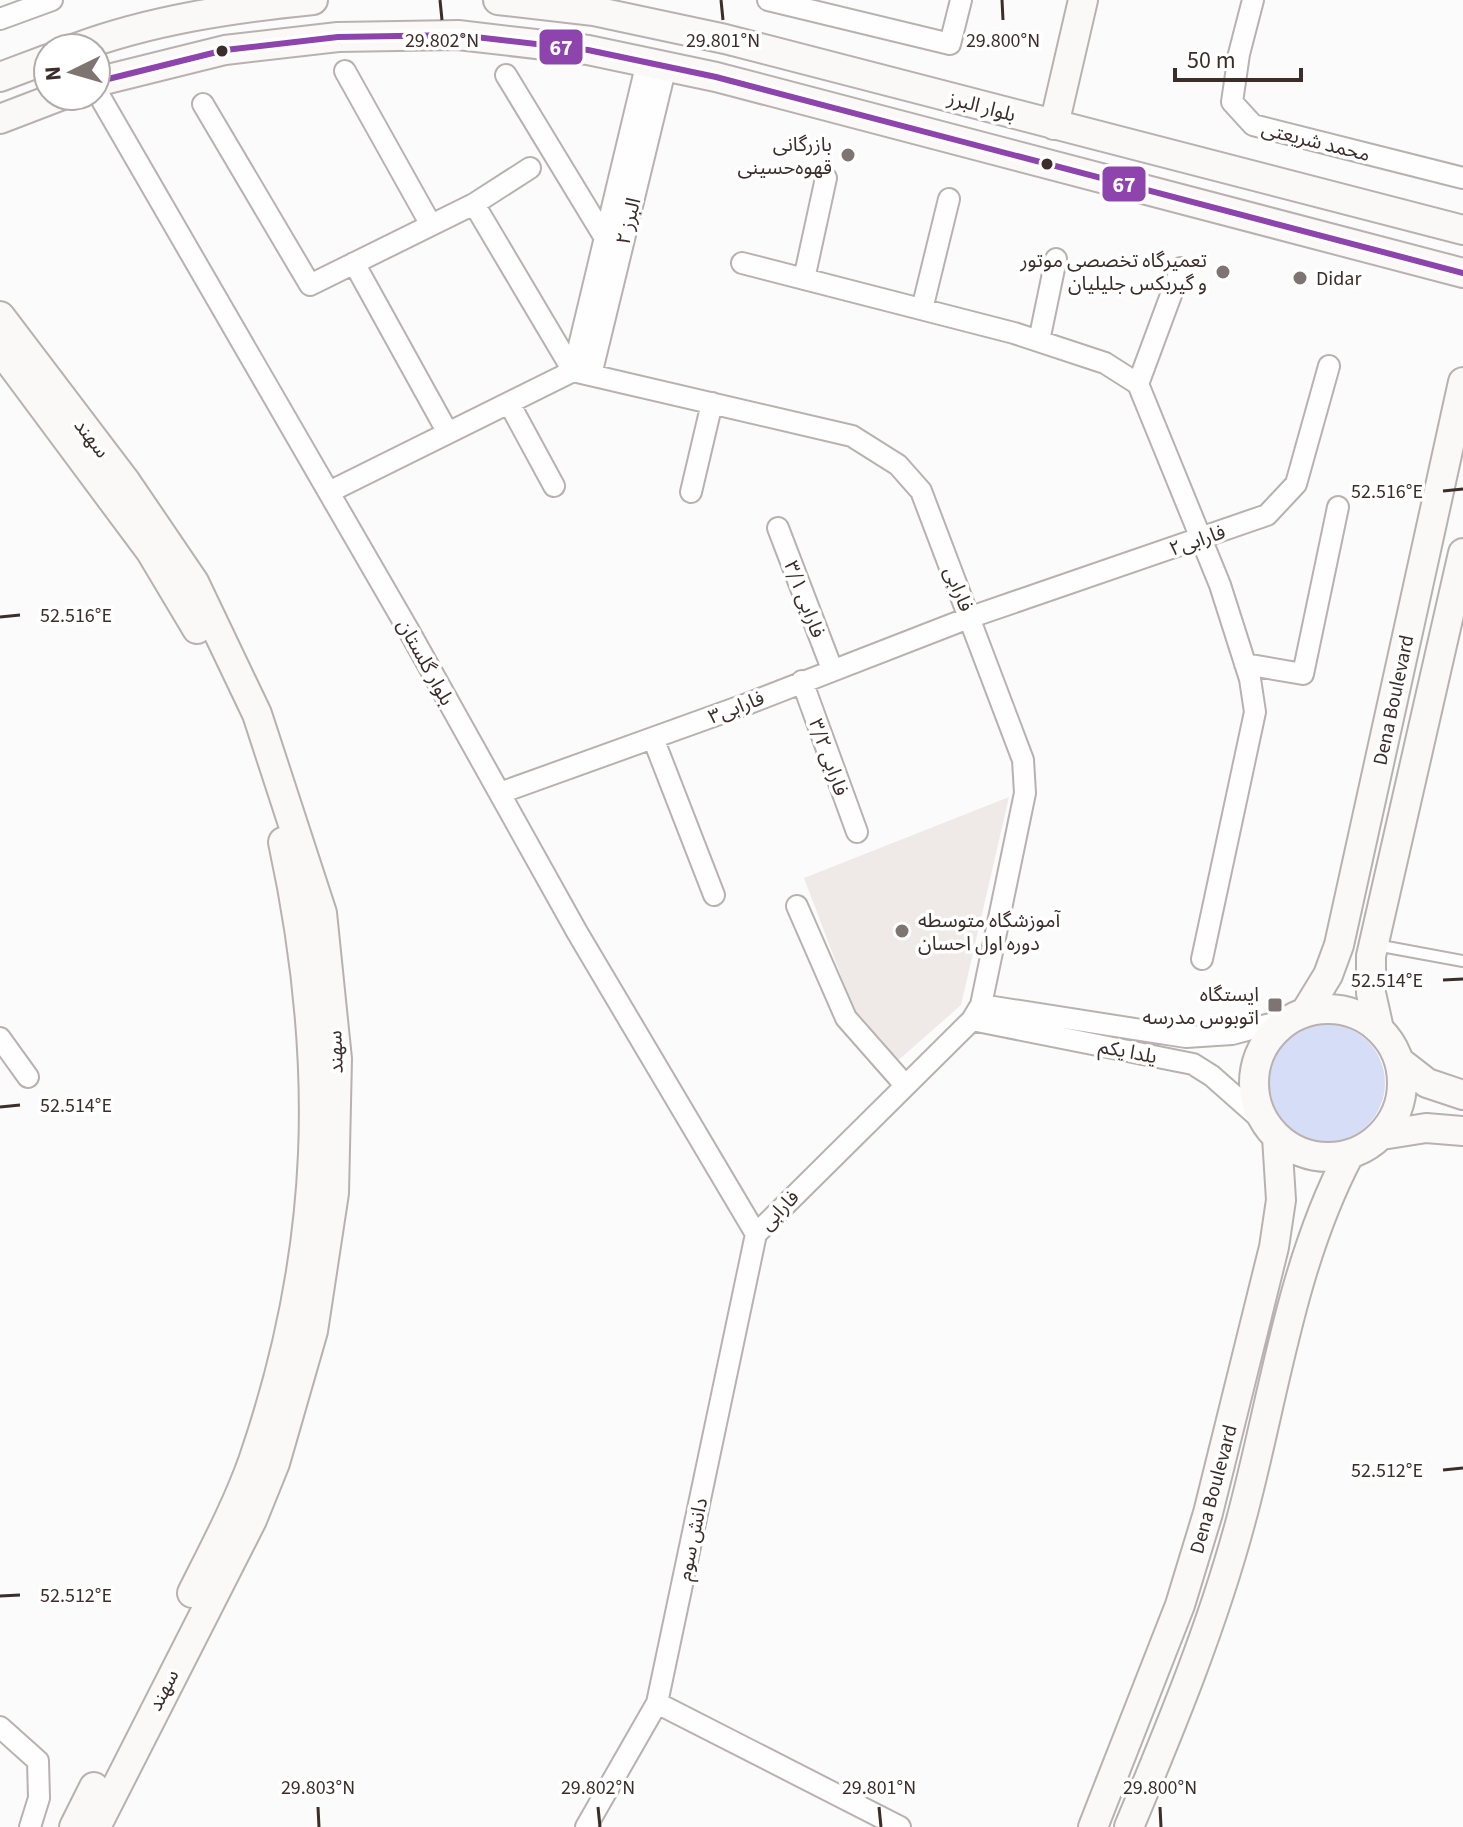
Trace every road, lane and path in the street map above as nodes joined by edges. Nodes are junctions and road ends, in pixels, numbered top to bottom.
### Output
1 (52, 0) edge
2 (313, 0) edge
3 (498, 0) edge
4 (769, 0) edge
5 (961, 0) edge
6 (1083, 0) edge
7 (1253, 0) edge
8 (252, 3) edge
9 (0, 19) edge
10 (112, 36) edge
11 (656, 64) junction
12 (32, 65) edge
13 (345, 71) dead end
14 (506, 75) dead end
15 (0, 77) edge
16 (112, 78) edge
17 (203, 104) dead end
18 (32, 107) edge
19 (109, 112) edge
20 (0, 119) edge
21 (1054, 125) junction
22 (530, 168) dead end
23 (826, 178) dead end
24 (1463, 178) edge
25 (949, 199) dead end
26 (474, 204) junction
27 (431, 225) junction
28 (1457, 229) edge
29 (605, 238) junction
30 (1056, 259) dead end
31 (354, 263) junction
32 (742, 263) dead end
33 (1181, 268) dead end
34 (1451, 269) edge
35 (804, 279) junction
36 (922, 309) junction
37 (0, 316) edge
38 (1039, 341) junction
39 (0, 349) edge
40 (1329, 366) dead end
41 (582, 373) junction
42 (1463, 382) edge
43 (1138, 384) junction
44 (509, 403) junction
45 (712, 403) junction
46 (448, 433) junction
47 (554, 486) dead end
48 (329, 492) junction
49 (691, 492) dead end
50 (1338, 507) dead end
51 (778, 528) dead end
52 (1201, 539) junction
53 (1463, 553) edge
54 (971, 617) junction
55 (1245, 664) junction
56 (832, 669) junction
57 (802, 681) junction
58 (653, 738) junction
59 (500, 793) junction
60 (857, 832) dead end
61 (714, 895) dead end
62 (797, 906) dead end
63 (1374, 944) junction
64 (1202, 959) dead end
65 (1463, 961) edge
66 (976, 1013) junction
67 (1298, 1015) junction
68 (1379, 1029) junction
69 (0, 1038) edge
70 (1400, 1062) junction
71 (28, 1077) dead end
72 (905, 1085) junction
73 (1463, 1095) edge
74 (1271, 1130) junction
75 (1463, 1131) edge
76 (1382, 1135) junction
77 (1349, 1155) junction
78 (756, 1234) junction
79 (657, 1703) junction
80 (0, 1727) edge
81 (877, 1822) edge
82 (30, 1827) edge
83 (74, 1827) edge
84 (96, 1827) edge
85 (586, 1827) edge
86 (900, 1827) edge
87 (1093, 1827) edge
88 (1129, 1827) edge

1 - 9 street
2 - 8 main road
3 - 21 main road, بلوار البرز
4 - 5 street
6 - 21 main road
7 - 24 street, محمد شریعتی
8 - 10 main road
11 - 16 main road, بلوار البرز
11 - 29 street, البرز ۲
11 - 34 main road, بلوار البرز
11 - 41 street, البرز ۲
12 - 15 main road
13 - 27 street
14 - 29 street
17 - 31 street
18 - 20 main road
19 - 48 street, بلوار گلستان
21 - 28 main road, بلوار البرز
22 - 26 street
23 - 35 street
25 - 36 street
26 - 27 street
26 - 41 street
27 - 31 street
28 - 34 main road
29 - 41 street, البرز ۲
30 - 38 street
31 - 46 street
32 - 35 street
33 - 43 street
35 - 36 street
36 - 38 street
37 - 84 main road, سهند
38 - 43 street
39 - 83 main road, سهند
40 - 52 street, فارابی۲
41 - 44 street
41 - 45 street, فارابی
42 - 67 main road, Dena Boulevard
43 - 52 street
44 - 46 street
44 - 47 street
45 - 49 street
45 - 54 street, فارابی
46 - 48 street
48 - 59 street, بلوار گلستان
50 - 55 street
51 - 56 street, فارابی ۳/۱
52 - 54 street, فارابی۲
52 - 55 street
53 - 63 main road, Dena Boulevard
54 - 56 street, فارابی۳
54 - 66 street, فارابی
55 - 64 street
56 - 57 street, فارابی۳
57 - 58 street, فارابی۳
57 - 60 street, فارابی ۳/۲
58 - 59 street, فارابی۳
58 - 61 street
59 - 78 street, بلوار گلستان
62 - 72 street
63 - 65 lane
63 - 68 main road, Dena Boulevard
66 - 67 street, یلدا یکم
66 - 72 street, فارابی
66 - 74 street, یلدا یکم
67 - 68 main road
67 - 74 main road
68 - 70 main road
69 - 71 street
70 - 73 main road
70 - 76 main road
72 - 78 street, فارابی
74 - 77 main road
74 - 87 main road, Dena Boulevard
75 - 76 main road
76 - 77 main road
77 - 88 main road, Dena Boulevard
78 - 79 street, دانش سوم
79 - 81 street
79 - 85 street, دانش سوم
80 - 82 street
81 - 86 street

